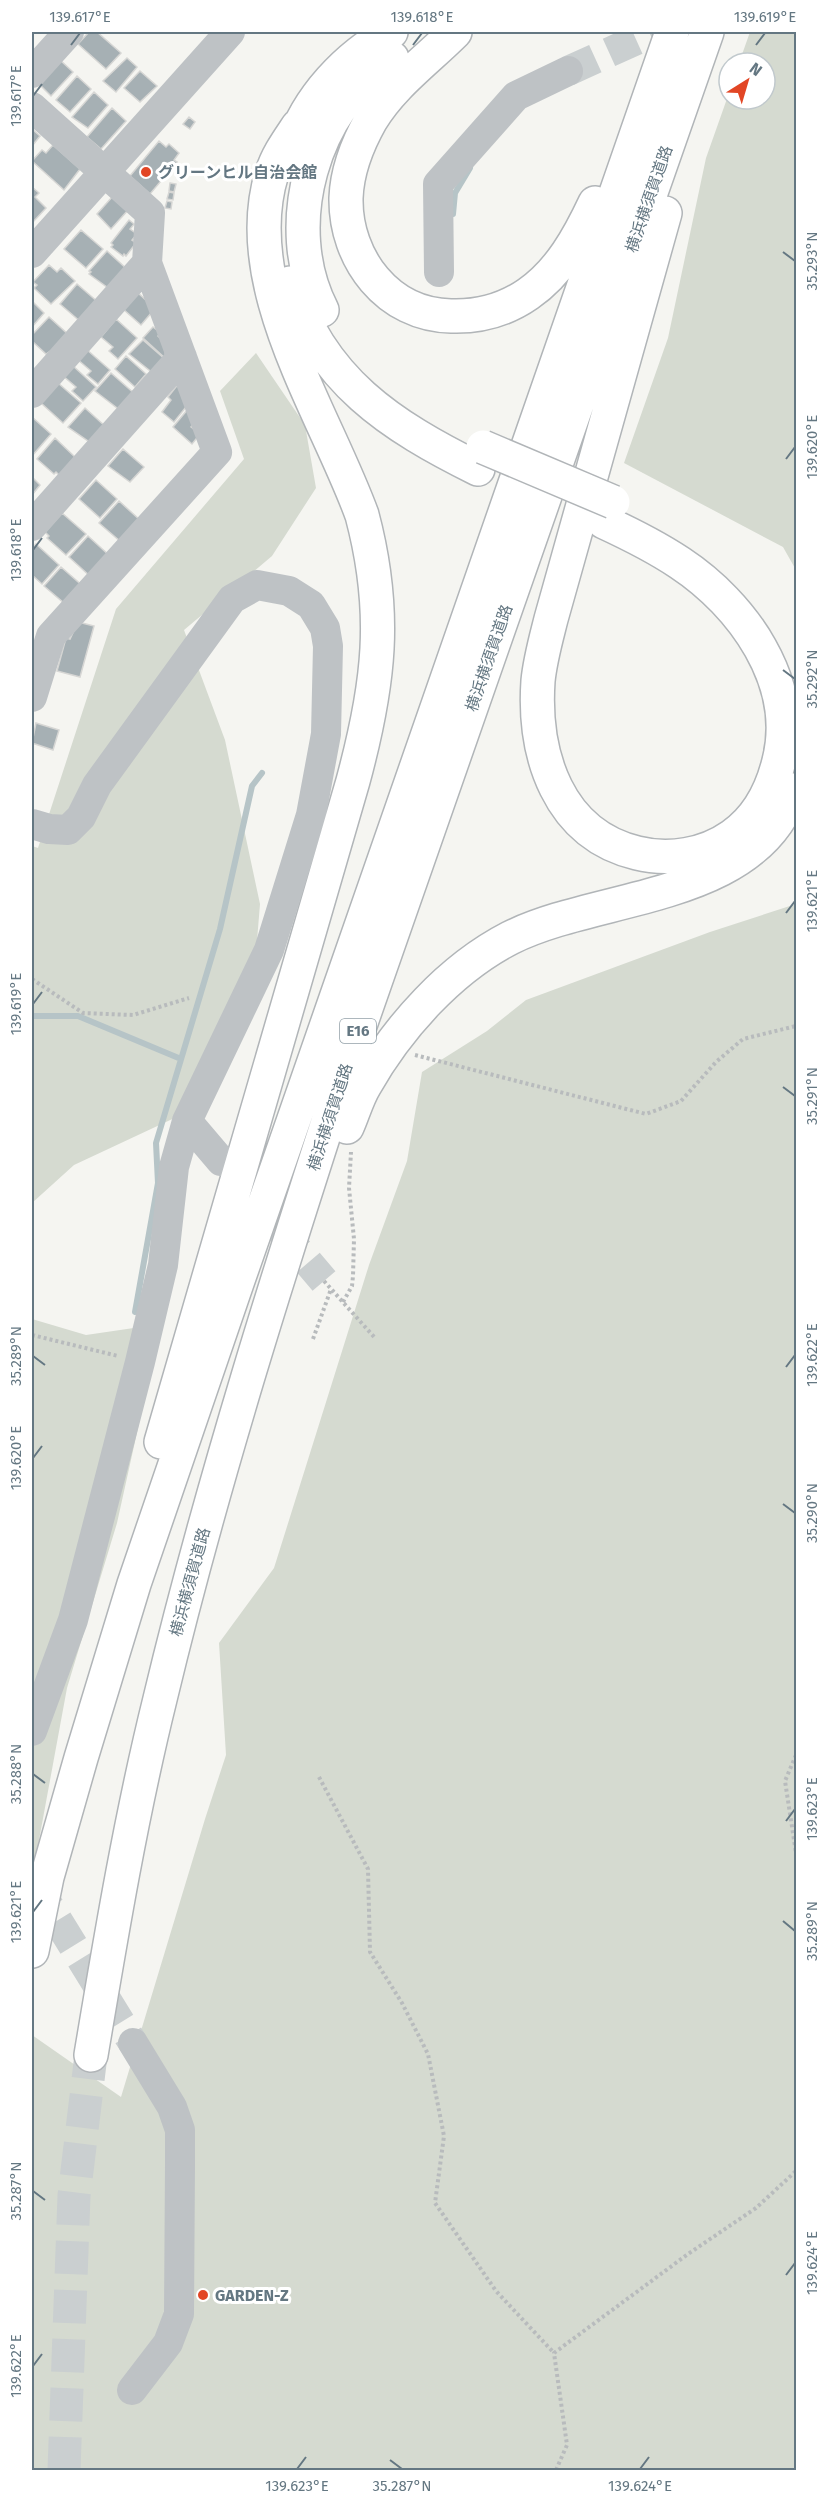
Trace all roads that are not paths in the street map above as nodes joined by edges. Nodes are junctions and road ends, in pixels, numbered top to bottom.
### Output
1 (69, 32) edge
2 (230, 32) edge
3 (391, 32) edge
4 (444, 32) edge
5 (455, 32) edge
6 (664, 32) edge
7 (672, 32) edge
8 (707, 32) edge
9 (715, 32) edge
10 (568, 70) tunnel mouth
11 (32, 73) edge
12 (32, 107) edge
13 (298, 126) junction
14 (105, 172) junction
15 (32, 253) edge
16 (147, 263) junction
17 (439, 272) dead end
18 (182, 357) junction
19 (32, 393) edge
20 (481, 458) junction
21 (608, 512) junction
22 (32, 526) edge
23 (41, 627) edge
24 (796, 677) edge
25 (32, 697) edge
26 (796, 780) edge
27 (32, 824) edge
28 (187, 1122) junction
29 (221, 1161) dead end
30 (172, 1649) junction
31 (32, 1731) edge
32 (81, 1758) junction
33 (32, 1951) edge
34 (133, 2043) tunnel mouth
35 (91, 2055) tunnel mouth
36 (132, 2390) dead end

1 - 11 street
2 - 14 street
3 - 13 highway
4 - 20 highway
5 - 6 highway
7 - 32 highway, 横浜横須賀道路 / E16
8 - 30 highway, 横浜横須賀道路 / E16
9 - 21 highway
10 - 17 street
12 - 14 street
13 - 20 highway
13 - 32 highway
14 - 15 street
14 - 16 street
16 - 18 street
16 - 19 street
18 - 22 street
18 - 23 street
20 - 21 highway, bridge
21 - 24 highway
23 - 25 street
26 - 30 highway
27 - 28 street
28 - 29 street
28 - 31 street
30 - 35 highway, 横浜横須賀道路 / E16
32 - 33 highway, 横浜横須賀道路 / E16
34 - 36 street

